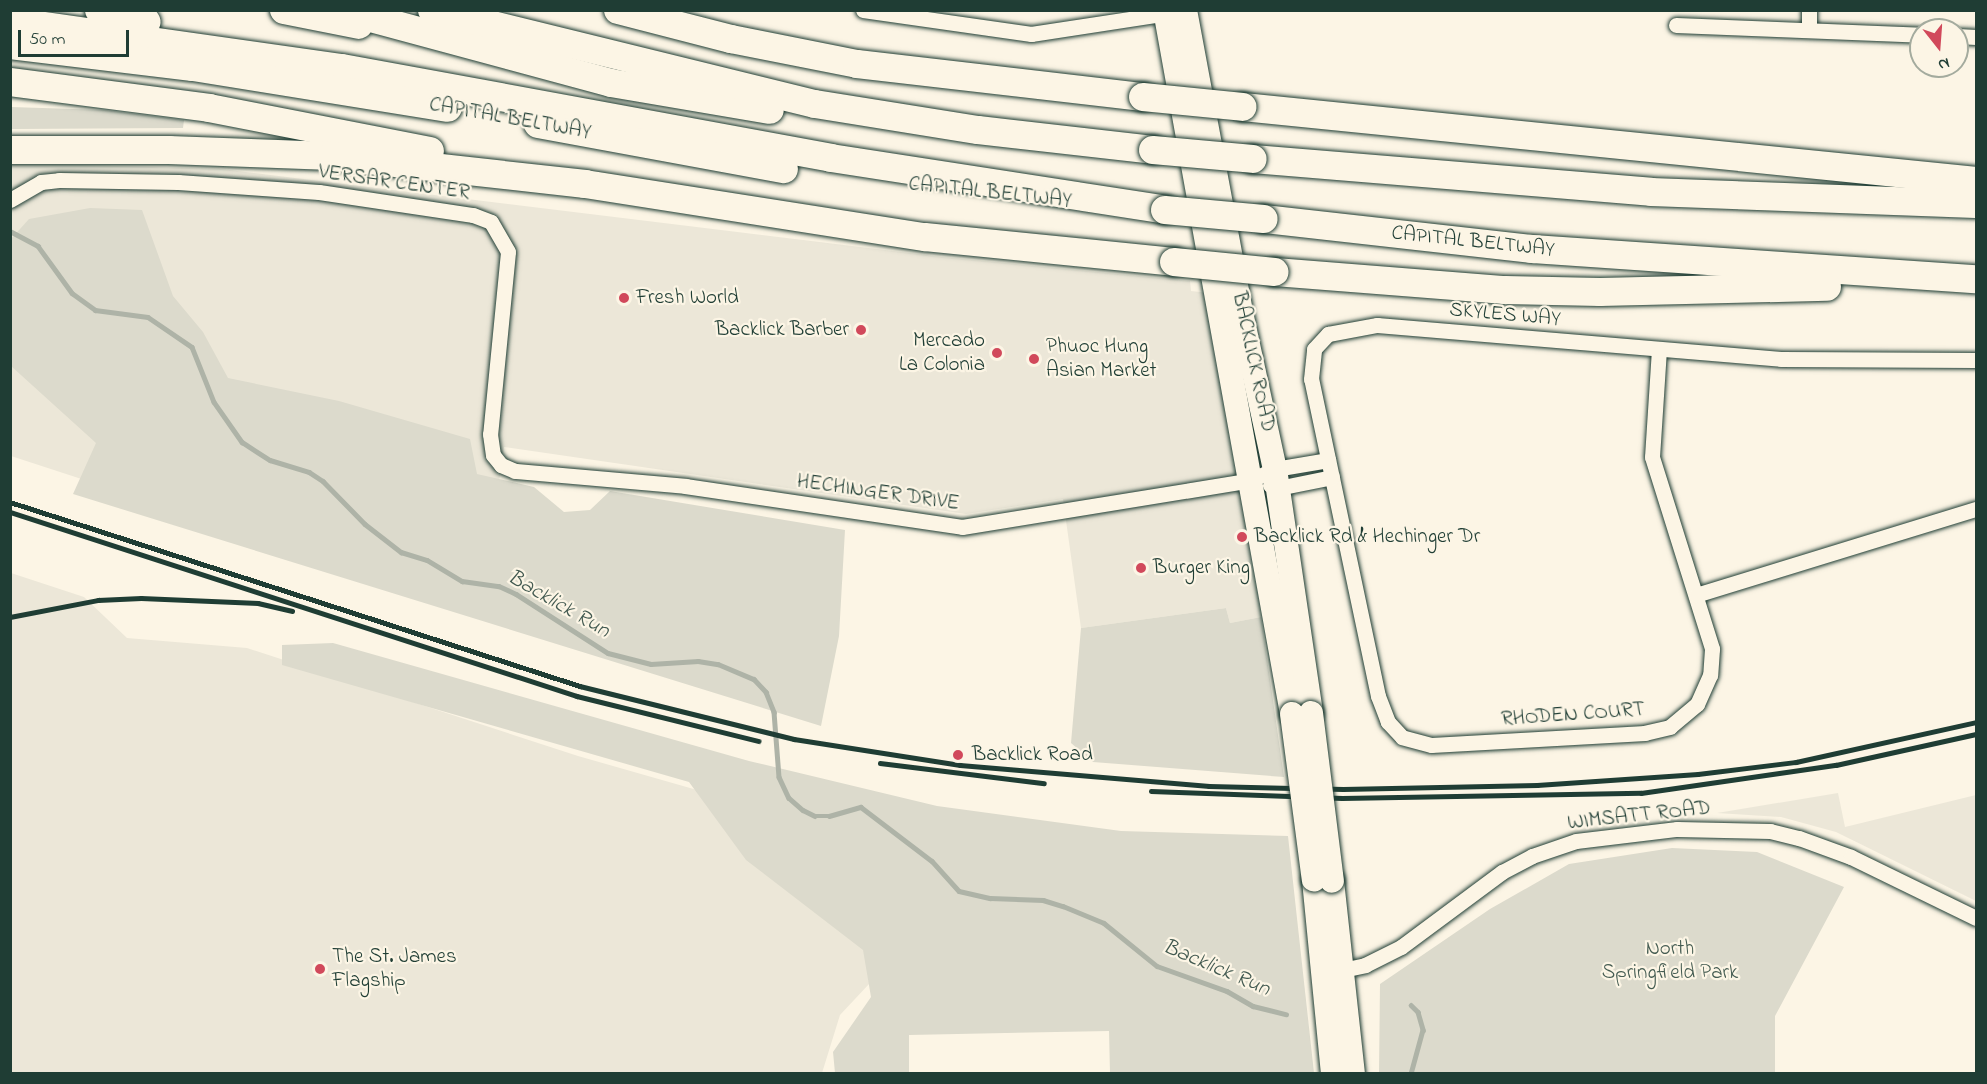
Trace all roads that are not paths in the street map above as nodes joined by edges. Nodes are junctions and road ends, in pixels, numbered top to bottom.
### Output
1 (99, 10) edge
2 (284, 10) edge
3 (341, 10) edge
4 (618, 10) edge
5 (863, 10) edge
6 (1809, 10) edge
7 (1172, 11) edge
8 (430, 17) edge
9 (10, 21) edge
10 (1676, 25) dead end
11 (1809, 30) junction
12 (1909, 34) edge
13 (10, 45) edge
14 (342, 68) junction
15 (10, 82) edge
16 (10, 150) edge
17 (1977, 181) edge
18 (585, 184) junction
19 (10, 200) edge
20 (1977, 204) edge
21 (1165, 210) junction
22 (1977, 281) edge
23 (1659, 349) junction
24 (1977, 360) edge
25 (1328, 460) junction
26 (570, 476) joint
27 (1332, 477) junction
28 (1276, 478) junction
29 (1251, 480) junction
30 (1977, 509) edge
31 (1696, 595) junction
32 (1302, 714) junction
33 (1977, 918) edge
34 (1333, 972) junction
35 (1333, 1074) edge
36 (1353, 1074) edge

1 - 14 highway
2 - 8 highway
3 - 8 highway
4 - 17 highway, bridge
5 - 7 street
6 - 11 street
7 - 28 main road, BACKLICK ROAD
7 - 29 main road, BACKLICK ROAD
8 - 20 highway, bridge
9 - 14 highway
10 - 11 street
11 - 12 street
13 - 21 highway, CAPITAL BELTWAY
14 - 21 highway
15 - 18 highway
16 - 18 highway
18 - 22 highway, bridge
19 - 26 street, VERSAR CENTER
21 - 22 highway, CAPITAL BELTWAY, bridge
23 - 24 street, SKYLES WAY
23 - 25 street, SKYLES WAY
23 - 31 street, RHODEN COURT
25 - 27 street, RHODEN COURT
25 - 28 street
26 - 29 street, HECHINGER DRIVE
27 - 28 street
27 - 31 street, RHODEN COURT
28 - 29 street
28 - 32 main road, BACKLICK ROAD
29 - 32 main road, BACKLICK ROAD
30 - 31 street
32 - 34 main road, BACKLICK ROAD, bridge
33 - 34 street, WIMSATT ROAD
34 - 35 main road, BACKLICK ROAD
34 - 36 main road, BACKLICK ROAD

